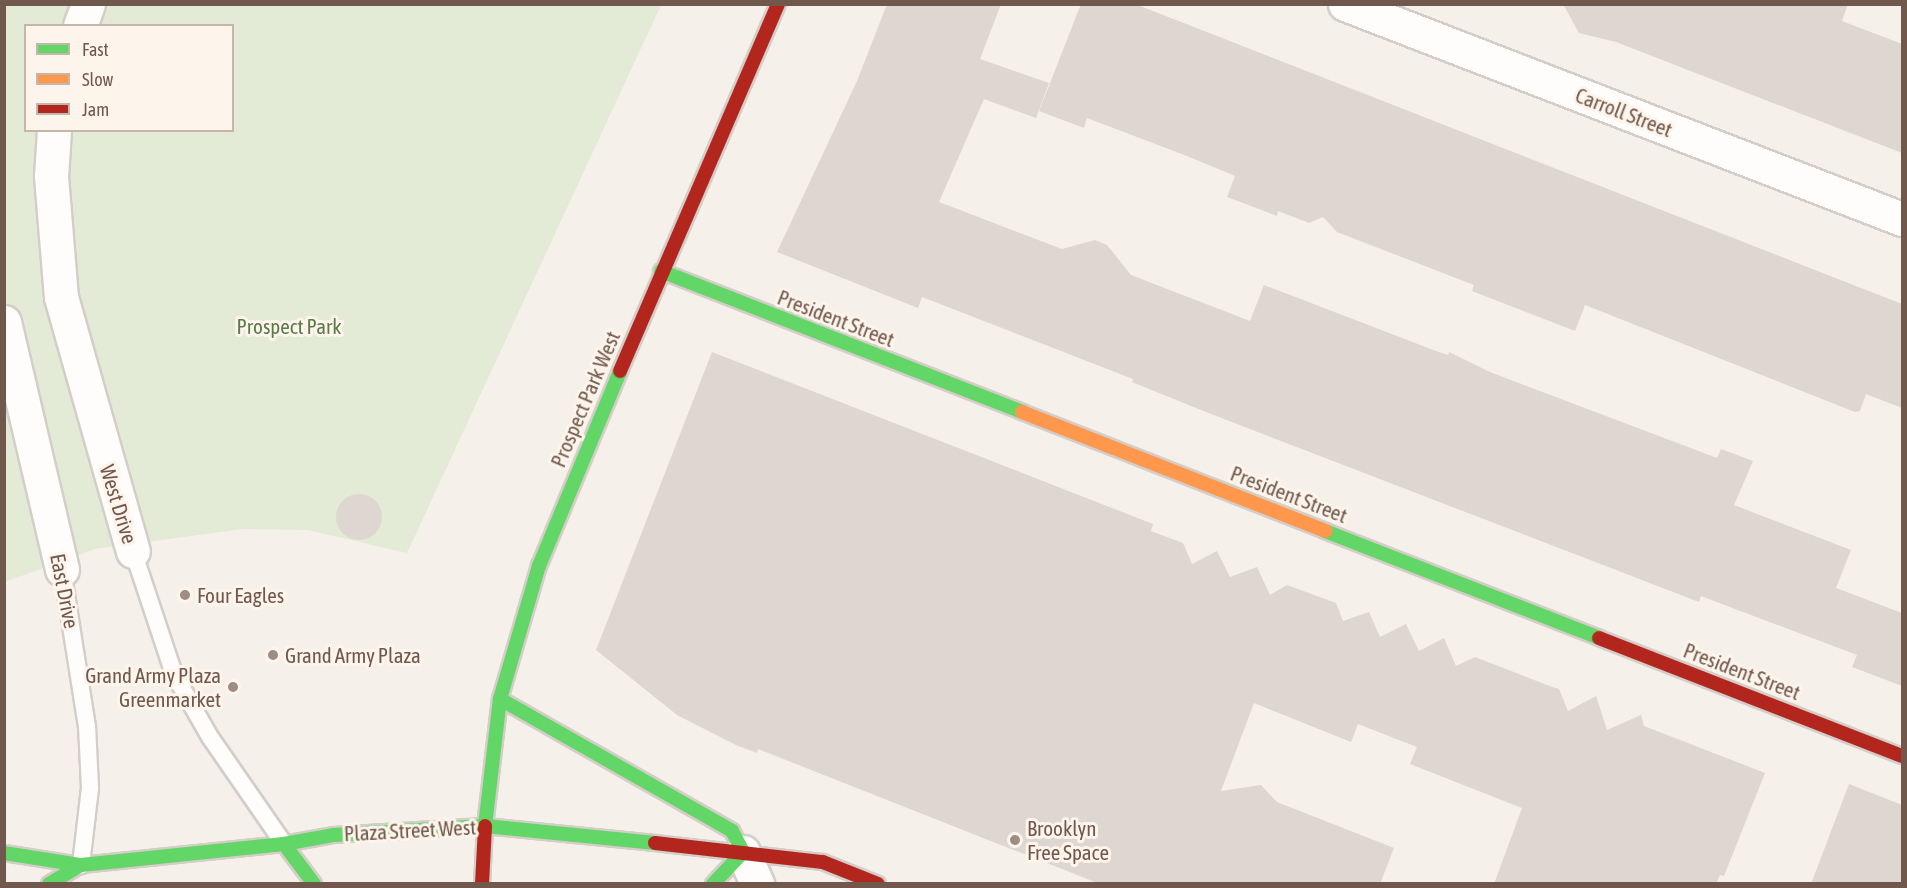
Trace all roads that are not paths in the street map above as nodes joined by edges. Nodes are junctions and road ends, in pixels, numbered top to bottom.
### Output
1 (88, 4) edge
2 (778, 4) edge
3 (1345, 4) edge
4 (81, 24) edge
5 (54, 132) edge
6 (1902, 219) edge
7 (661, 272) junction
8 (4, 322) edge
9 (133, 551) joint
10 (62, 569) joint
11 (500, 699) junction
12 (1902, 756) edge
13 (485, 826) junction
14 (284, 844) junction
15 (743, 852) junction
16 (4, 853) edge
17 (81, 865) junction
18 (49, 884) edge
19 (79, 884) edge
20 (314, 884) edge
21 (482, 884) edge
22 (713, 884) edge
23 (757, 884) edge
24 (878, 884) edge

1 - 4 street
2 - 7 street, Prospect Park West
3 - 6 street, Carroll Street
5 - 9 street, West Drive
7 - 11 street, Prospect Park West
7 - 12 street, President Street
8 - 10 street, East Drive
9 - 14 lane, West Drive
10 - 17 lane, East Drive
11 - 13 street, Prospect Park West
11 - 15 street
13 - 14 street, Plaza Street West
13 - 15 street, Plaza Street West
13 - 21 street, Prospect Park West
14 - 17 street, Plaza Street West
14 - 20 street
15 - 22 street
15 - 23 street
15 - 24 street, Plaza Street West
16 - 17 street
17 - 18 street, Plaza Street West
17 - 19 street

